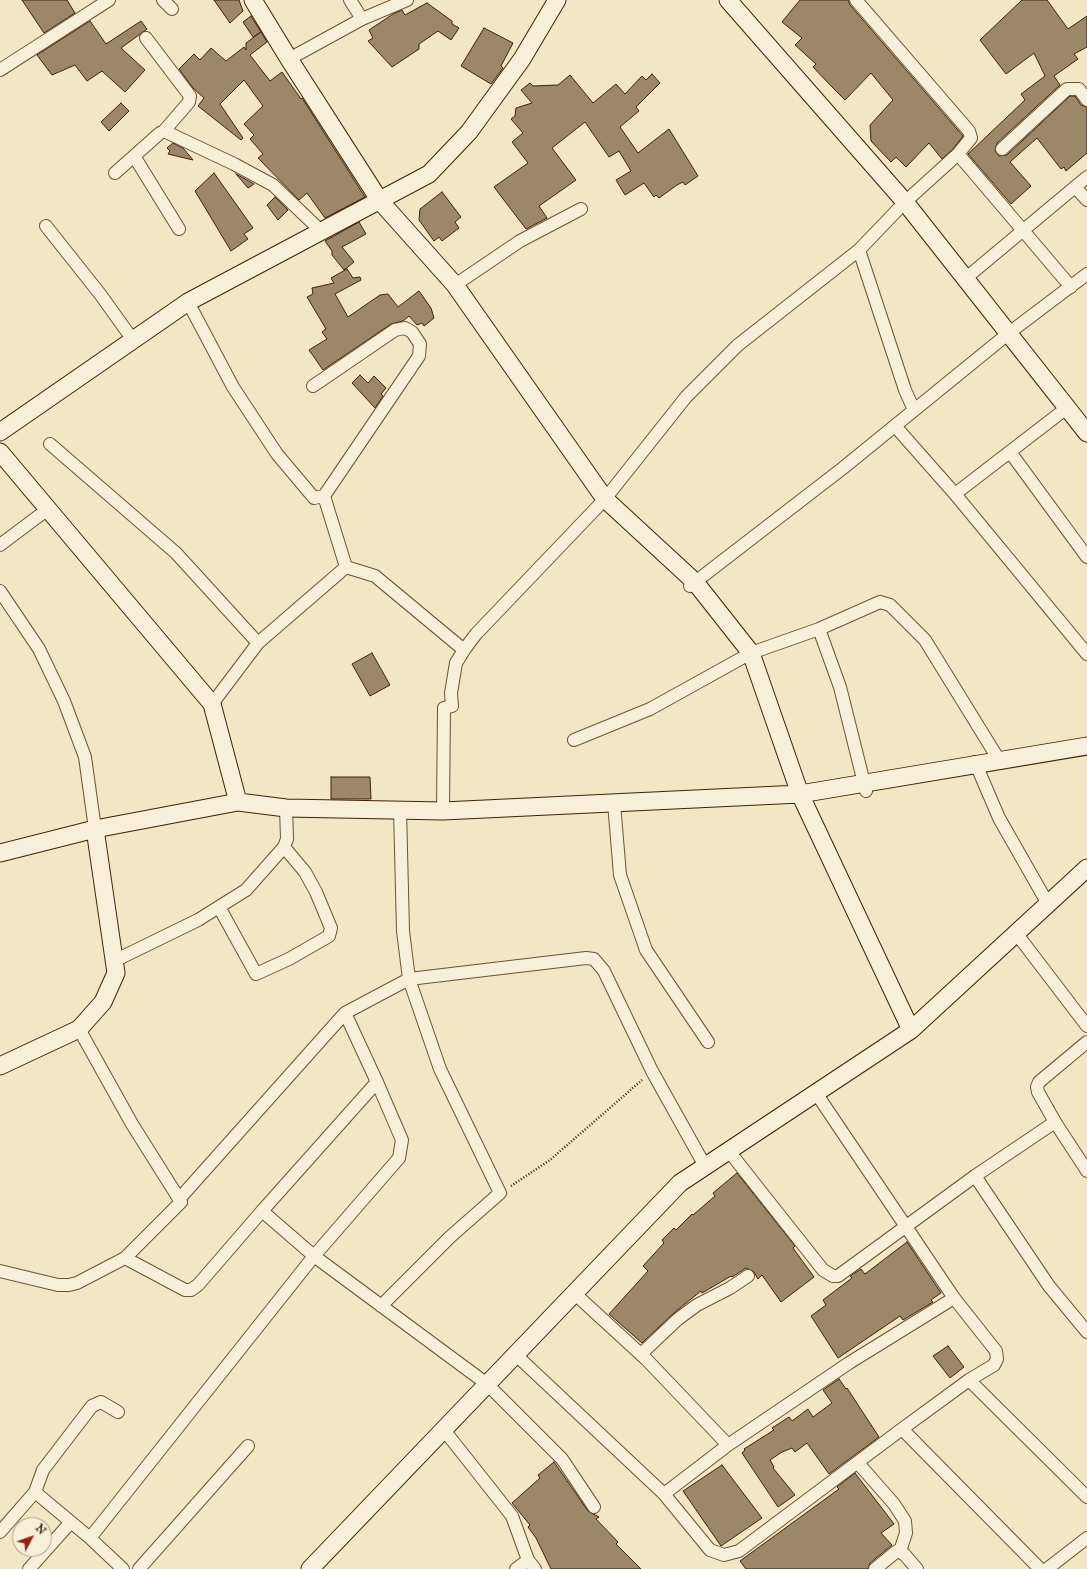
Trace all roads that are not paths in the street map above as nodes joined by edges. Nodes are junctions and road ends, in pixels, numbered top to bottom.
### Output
1 (109, 0) edge
2 (163, 0) edge
3 (254, 0) edge
4 (350, 0) edge
5 (407, 0) edge
6 (557, 0) edge
7 (728, 0) edge
8 (856, 0) edge
9 (172, 9) dead end
10 (362, 19) junction
11 (146, 38) dead end
12 (289, 59) junction
13 (0, 70) edge
14 (1087, 100) edge
15 (164, 131) junction
16 (1002, 149) dead end
17 (958, 154) junction
18 (134, 156) junction
19 (115, 173) dead end
20 (1087, 177) edge
21 (1076, 186) junction
22 (1087, 200) edge
23 (380, 201) junction
24 (905, 202) junction
25 (581, 209) dead end
26 (46, 226) dead end
27 (179, 229) dead end
28 (1023, 229) junction
29 (322, 232) junction
30 (859, 250) junction
31 (1087, 274) edge
32 (966, 278) junction
33 (455, 285) junction
34 (1071, 287) junction
35 (188, 302) junction
36 (1010, 333) junction
37 (133, 340) junction
38 (314, 386) dead end
39 (1068, 407) junction
40 (914, 410) junction
41 (896, 426) junction
42 (0, 432) edge
43 (1087, 432) edge
44 (50, 444) dead end
45 (0, 452) edge
46 (1010, 452) junction
47 (955, 494) junction
48 (324, 496) junction
49 (605, 499) junction
50 (48, 509) junction
51 (0, 545) edge
52 (1087, 557) edge
53 (346, 567) junction
54 (692, 584) junction
55 (0, 591) edge
56 (819, 629) junction
57 (258, 643) junction
58 (464, 650) junction
59 (751, 653) junction
60 (1087, 654) edge
61 (212, 704) junction
62 (574, 740) dead end
63 (1087, 746) edge
64 (999, 760) junction
65 (976, 763) junction
66 (865, 787) junction
67 (800, 794) junction
68 (238, 802) junction
69 (614, 803) junction
70 (286, 808) junction
71 (400, 810) junction
72 (443, 811) junction
73 (95, 830) junction
74 (284, 847) junction
75 (0, 853) edge
76 (1087, 868) edge
77 (1048, 904) junction
78 (219, 907) junction
79 (1016, 933) junction
80 (114, 961) junction
81 (409, 979) junction
82 (344, 1013) junction
83 (1087, 1026) edge
84 (79, 1029) junction
85 (911, 1030) junction
86 (708, 1042) dead end
87 (1087, 1042) edge
88 (0, 1066) edge
89 (377, 1082) junction
90 (816, 1093) junction
91 (1054, 1122) junction
92 (728, 1150) junction
93 (705, 1166) junction
94 (1087, 1171) edge
95 (975, 1176) junction
96 (180, 1198) junction
97 (262, 1211) junction
98 (906, 1226) junction
99 (314, 1256) junction
100 (125, 1258) junction
101 (0, 1271) edge
102 (748, 1276) dead end
103 (574, 1293) junction
104 (954, 1298) junction
105 (382, 1306) junction
106 (1087, 1332) edge
107 (515, 1354) junction
108 (640, 1354) junction
109 (969, 1380) junction
110 (487, 1384) junction
111 (118, 1412) dead end
112 (902, 1429) junction
113 (444, 1430) junction
114 (728, 1444) junction
115 (248, 1446) dead end
116 (858, 1463) junction
117 (35, 1492) junction
118 (664, 1494) junction
119 (1087, 1497) edge
120 (594, 1507) dead end
121 (71, 1522) junction
122 (0, 1532) edge
123 (90, 1538) junction
124 (1087, 1538) edge
125 (900, 1551) junction
126 (531, 1564) edge
127 (29, 1569) edge
128 (123, 1569) edge
129 (140, 1569) edge
130 (310, 1569) edge
131 (516, 1569) edge
132 (875, 1569) edge
133 (917, 1569) edge
134 (1040, 1569) edge
135 (1047, 1569) edge

1 - 13 street
2 - 9 street
3 - 12 street
4 - 10 street
5 - 10 street
6 - 23 street
7 - 24 street
8 - 17 street
10 - 12 street
11 - 15 street
12 - 23 street
14 - 16 street
15 - 18 street
15 - 29 street
17 - 24 street
17 - 28 street
18 - 19 street
18 - 27 street
20 - 21 street
21 - 22 street
21 - 28 street
23 - 29 street
23 - 33 street
24 - 30 street
24 - 32 street
25 - 33 street
26 - 37 street
28 - 32 street
28 - 34 street
29 - 35 street
30 - 40 street
30 - 49 street
31 - 34 street
32 - 36 street
33 - 49 street
34 - 36 street
35 - 37 street
35 - 48 street
36 - 39 street
36 - 40 street
37 - 42 street
38 - 48 street
39 - 43 street
39 - 46 street
40 - 41 street
41 - 47 street
41 - 54 street
44 - 57 street
45 - 50 street
46 - 47 street
46 - 52 street
47 - 60 street
48 - 53 street
49 - 54 street
49 - 58 street
50 - 51 street
50 - 61 street
53 - 57 street
53 - 58 street
54 - 59 street
55 - 73 street
56 - 59 street
56 - 64 street
56 - 66 street
57 - 61 street
58 - 72 street
59 - 62 street
59 - 67 street
61 - 68 street
63 - 64 street
64 - 65 street
65 - 66 street
65 - 77 street
66 - 67 street
67 - 69 street
67 - 85 street
68 - 70 street
68 - 73 street
69 - 72 street
69 - 86 street
70 - 71 street
70 - 74 street
71 - 72 street
71 - 81 street
73 - 75 street
73 - 80 street
74 - 78 street
74 - 78 street
76 - 77 street
77 - 79 street
78 - 80 street
79 - 83 street
79 - 85 street
80 - 84 street
81 - 82 street
81 - 93 street
81 - 105 street
82 - 89 street
82 - 96 street
84 - 88 street
84 - 96 street
85 - 90 street
87 - 91 street
89 - 97 street
89 - 99 street
90 - 92 street
90 - 98 street
91 - 94 street
91 - 95 street
92 - 93 street
92 - 98 street
93 - 103 street
95 - 98 street
95 - 106 street
96 - 100 street
97 - 99 street
97 - 100 street
98 - 104 street
99 - 105 street
99 - 123 street
100 - 101 street
102 - 108 street
103 - 107 street
103 - 108 street
104 - 109 street
104 - 114 street
105 - 110 street
107 - 110 street
107 - 118 street
108 - 114 street
109 - 112 street
109 - 119 street
110 - 113 street
110 - 120 street
111 - 117 street
112 - 116 street
112 - 134 street
113 - 126 street
113 - 130 street
114 - 118 street
115 - 129 street
116 - 118 street
116 - 125 street
117 - 121 street
117 - 122 street
121 - 123 street
121 - 127 street
123 - 128 street
124 - 135 street
125 - 132 street
125 - 133 street
126 - 131 street

